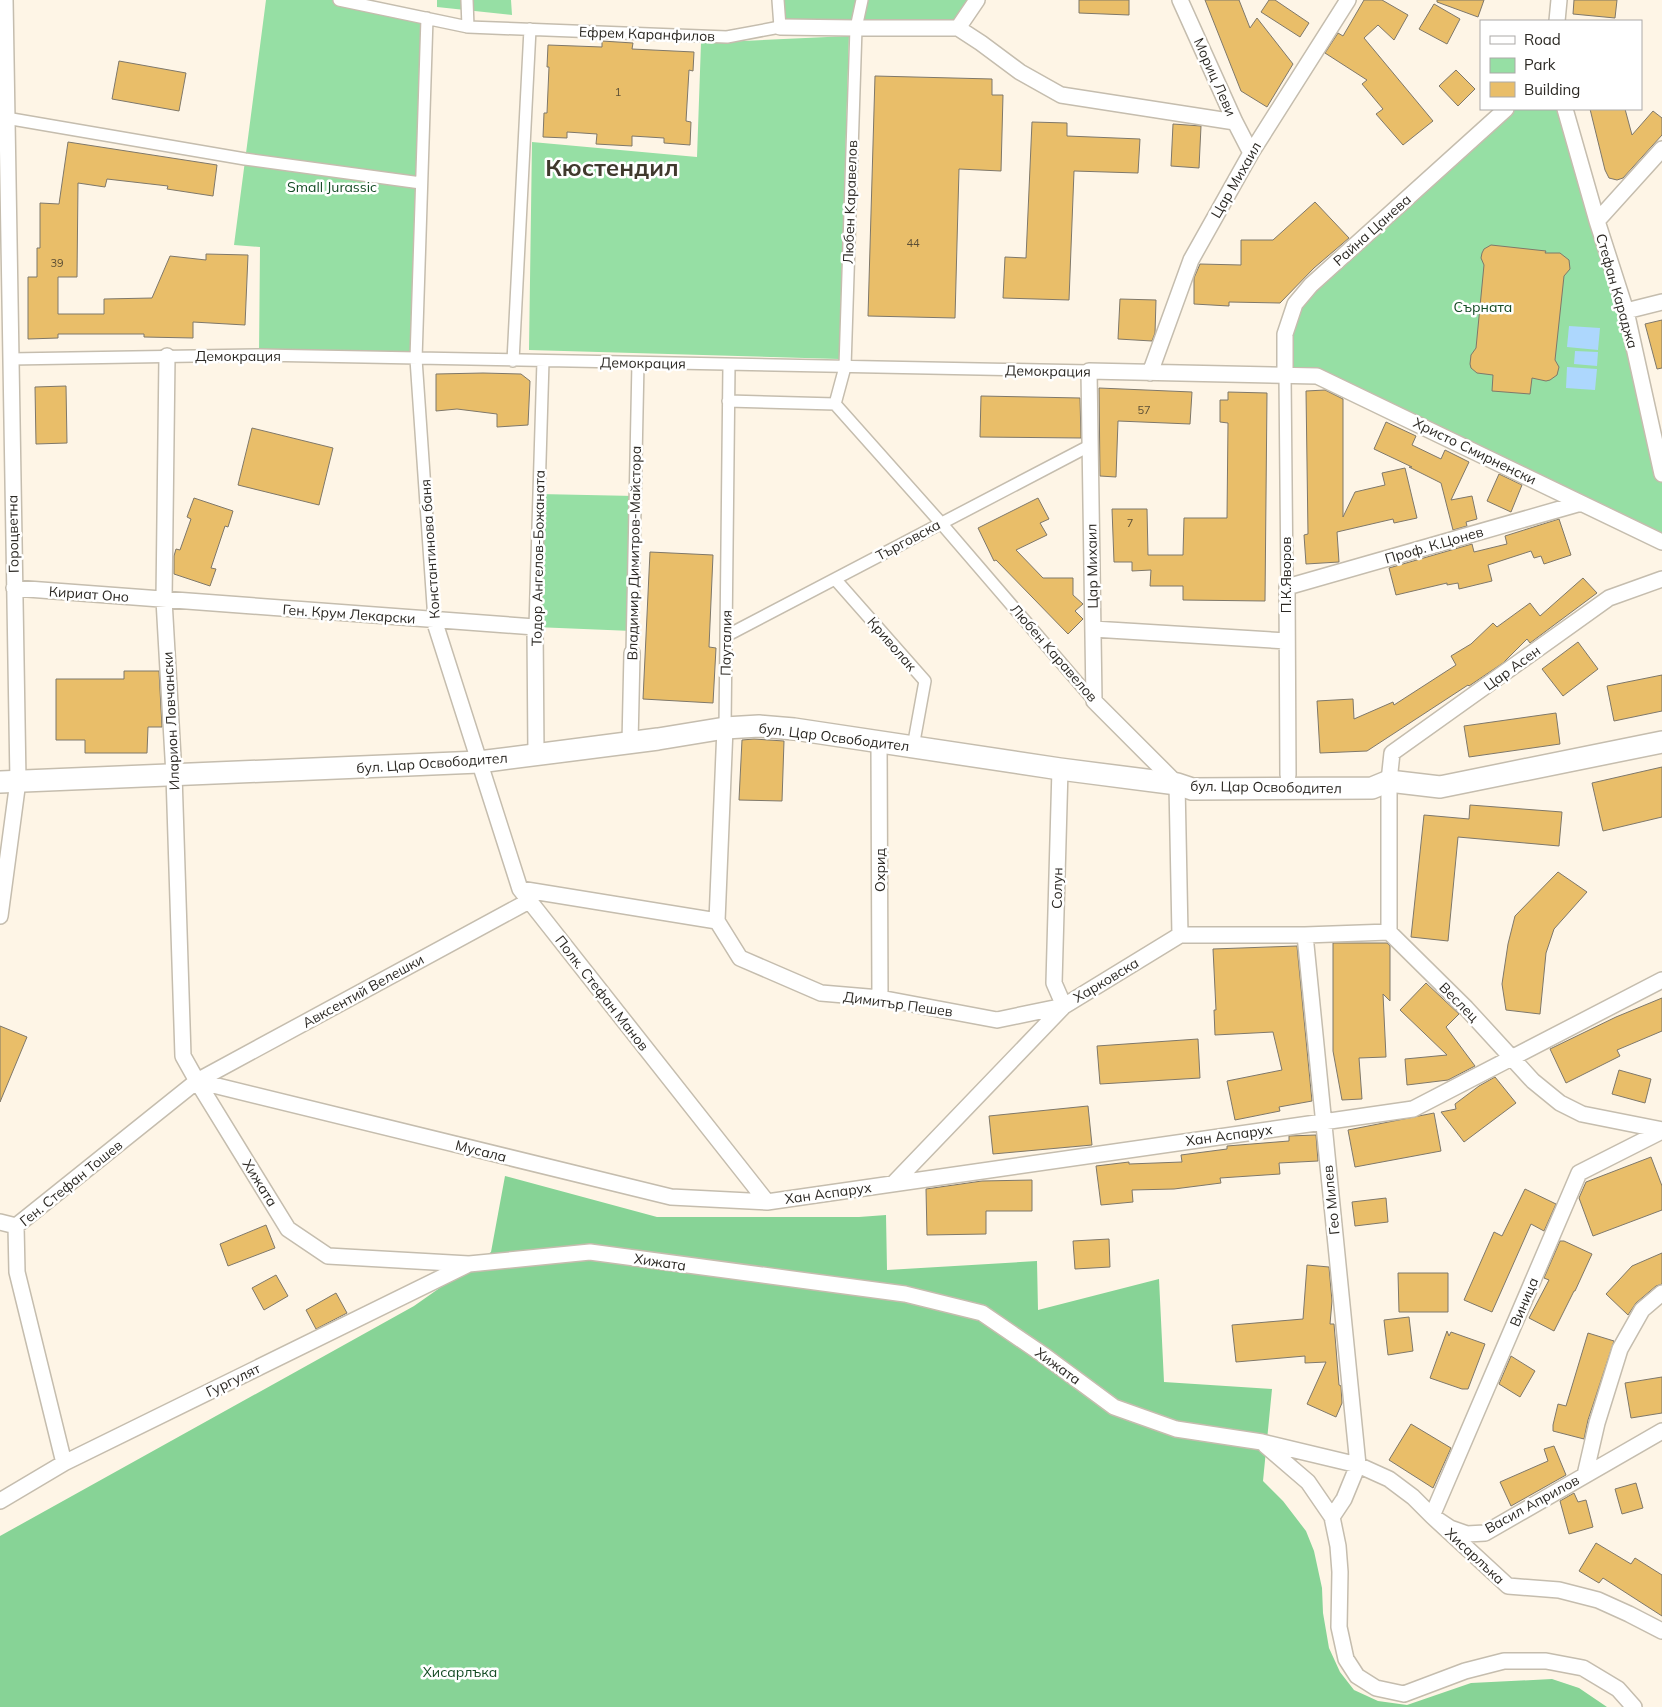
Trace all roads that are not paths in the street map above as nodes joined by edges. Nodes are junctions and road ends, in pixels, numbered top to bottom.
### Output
1 (4, 0) edge
2 (339, 0) edge
3 (467, 0) edge
4 (778, 0) edge
5 (862, 0) edge
6 (977, 0) edge
7 (1180, 0) edge
8 (1348, 0) edge
9 (1559, 0) edge
10 (427, 18) junction
11 (1557, 20) edge
12 (780, 26) junction
13 (468, 27) junction
14 (856, 28) junction
15 (958, 28) junction
16 (530, 29) junction
17 (1505, 110) edge
18 (1565, 110) edge
19 (3, 118) edge
20 (1235, 122) junction
21 (1662, 149) edge
22 (1252, 153) junction
23 (421, 183) junction
24 (1597, 221) junction
25 (1662, 302) edge
26 (1626, 311) junction
27 (167, 356) junction
28 (5, 359) edge
29 (416, 359) junction
30 (513, 361) junction
31 (543, 361) junction
32 (638, 363) junction
33 (729, 365) junction
34 (844, 367) junction
35 (1090, 372) junction
36 (1150, 372) junction
37 (1286, 375) junction
38 (5, 393) edge
39 (728, 402) junction
40 (835, 404) junction
41 (1090, 445) junction
42 (1662, 474) edge
43 (1581, 503) junction
44 (941, 522) junction
45 (1662, 542) edge
46 (835, 579) junction
47 (1662, 579) edge
48 (1286, 587) junction
49 (14, 588) junction
50 (164, 600) junction
51 (434, 620) junction
52 (535, 627) junction
53 (1093, 629) junction
54 (726, 636) junction
55 (1287, 641) junction
56 (632, 653) joint
57 (1094, 701) junction
58 (725, 728) junction
59 (879, 742) junction
60 (1662, 742) edge
61 (630, 743) junction
62 (913, 747) junction
63 (536, 755) junction
64 (479, 762) junction
65 (1060, 769) junction
66 (174, 775) junction
67 (1288, 775) junction
68 (1389, 781) junction
69 (9, 782) edge
70 (1177, 784) junction
71 (525, 895) junction
72 (0, 916) edge
73 (717, 921) junction
74 (1388, 932) junction
75 (1180, 935) junction
76 (1305, 935) junction
77 (1662, 980) edge
78 (880, 998) junction
79 (1064, 1006) junction
80 (1511, 1057) junction
81 (197, 1082) junction
82 (1323, 1121) junction
83 (1662, 1131) edge
84 (894, 1183) junction
85 (767, 1202) junction
86 (0, 1222) edge
87 (16, 1226) junction
88 (469, 1264) junction
89 (1662, 1293) edge
90 (1176, 1429) joint
91 (1662, 1431) edge
92 (1262, 1442) junction
93 (64, 1463) junction
94 (1358, 1465) junction
95 (1584, 1475) junction
96 (0, 1501) edge
97 (1432, 1516) junction
98 (1332, 1517) junction
99 (1662, 1631) edge
100 (1634, 1707) edge

1 - 19 street, Гороцветна
2 - 10 street, Ефрем Каранфилов
3 - 13 street
4 - 12 street
5 - 14 street, Любен Kаравелов
6 - 15 street
7 - 20 street, Мориц Леви
8 - 22 street, Цар Михаил
9 - 11 street
10 - 13 street, Ефрем Каранфилов
10 - 23 street, Константинова баня
12 - 14 street, Ефрем Каранфилов
12 - 16 street, Ефрем Каранфилов
13 - 16 street, Ефрем Каранфилов
14 - 15 street, Ефрем Каранфилов
14 - 34 street, Любен Kаравелов
15 - 20 street
16 - 30 street
17 - 37 street, Райна Цанева
18 - 24 street, Стефан Караджа
19 - 23 street
19 - 28 street, Гороцветна
20 - 22 street, Мориц Леви
21 - 24 street
22 - 36 street, Цар Михаил
23 - 29 street, Константинова баня
24 - 26 street, Стефан Караджа
25 - 26 street
26 - 42 street, Стефан Караджа
27 - 28 street, Демокрация
27 - 29 street, Демокрация
27 - 50 street, Иларион Ловчански
28 - 38 street, Гороцветна
29 - 30 street, Демокрация
29 - 51 street, Константинова баня
30 - 31 street, Демокрация
31 - 32 street, Демокрация
31 - 52 street, Тодор Ангелов-Божаната
32 - 33 street, Демокрация
32 - 56 street, Владимир Димитров-Майстора
33 - 34 street, Демокрация
33 - 39 street, Пауталия
34 - 35 street, Демокрация
34 - 40 street, Любен Kаравелов
35 - 36 street, Демокрация
35 - 41 street, Цар Михаил
36 - 37 street, Демокрация
37 - 43 street, Христо Смирненски
37 - 48 street, П.К.Яворов
38 - 49 street, Гороцветна
39 - 40 street
39 - 54 street, Пауталия
40 - 44 street, Любен Kаравелов
41 - 44 street, Търговска
41 - 53 street, Цар Михаил
43 - 45 street, Христо Смирненски
43 - 48 street, Проф. К.Цонев
44 - 46 street, Търговска
44 - 57 street, Любен Kаравелов
46 - 54 street, Търговска
46 - 62 street, Криволак
47 - 68 street, Цар Асен
48 - 55 street, П.К.Яворов
49 - 50 street, Кириат Оно
49 - 69 street, Гороцветна
50 - 51 street, Ген. Крум Лекарски
50 - 66 street, Иларион Ловчански
51 - 52 street, Ген. Крум Лекарски
51 - 64 street, Константинова баня
52 - 63 street, Тодор Ангелов-Божаната
53 - 55 street
53 - 57 street, Цар Михаил
54 - 58 street, Пауталия
55 - 67 street, П.К.Яворов
56 - 61 street, Владимир Димитров-Майстора
57 - 70 street, Любен Kаравелов
58 - 59 main road, бул. Цар Освободител
58 - 61 main road, бул. Цар Освободител
58 - 73 street, Пауталия
59 - 62 main road, бул. Цар Освободител
59 - 78 street, Охрид
60 - 68 main road, бул. Цар Освободител
61 - 63 main road, бул. Цар Освободител
62 - 65 main road, бул. Цар Освободител
63 - 64 main road, бул. Цар Освободител
64 - 66 main road, бул. Цар Освободител
64 - 71 street, Полк. Стефан Манов
65 - 70 main road, бул. Цар Освободител
65 - 79 street, Солун
66 - 69 main road, бул. Цар Освободител
66 - 81 street, Иларион Ловчански
67 - 68 main road
67 - 70 main road
68 - 70 main road, бул. Цар Освободител
68 - 74 street
69 - 72 street, Гороцветна
70 - 75 street
71 - 73 street
71 - 81 street, Авксентий Велешки
71 - 85 street, Полк. Стефан Манов
73 - 78 street, Димитър Пешев
74 - 76 street
74 - 80 street, Веслец
75 - 76 street
75 - 79 street, Харковска
76 - 82 street, Гео Милев
77 - 80 street, Хан Аспарух
78 - 79 street, Димитър Пешев
79 - 84 street, Харковска
80 - 82 street, Хан Аспарух
80 - 83 street, Веслец
81 - 85 street, Мусала
81 - 87 street, Ген. Стефан Тошев
81 - 88 street, Хижата
82 - 84 street, Хан Аспарух
82 - 94 street, Гео Милев
83 - 97 street, Виница
84 - 85 street, Хан Аспарух
86 - 87 street
87 - 93 street, Ген. Стефан Тошев
88 - 90 street, Хижата
88 - 93 street, Гургулят
89 - 95 street
90 - 92 street, Васил Априлов
91 - 95 street, Васил Априлов
92 - 94 street, Васил Априлов
92 - 98 street
93 - 96 street, Гургулят
94 - 97 street, Васил Априлов
94 - 98 street
95 - 97 street, Васил Априлов
97 - 99 street, Хисарлъка
98 - 100 street

